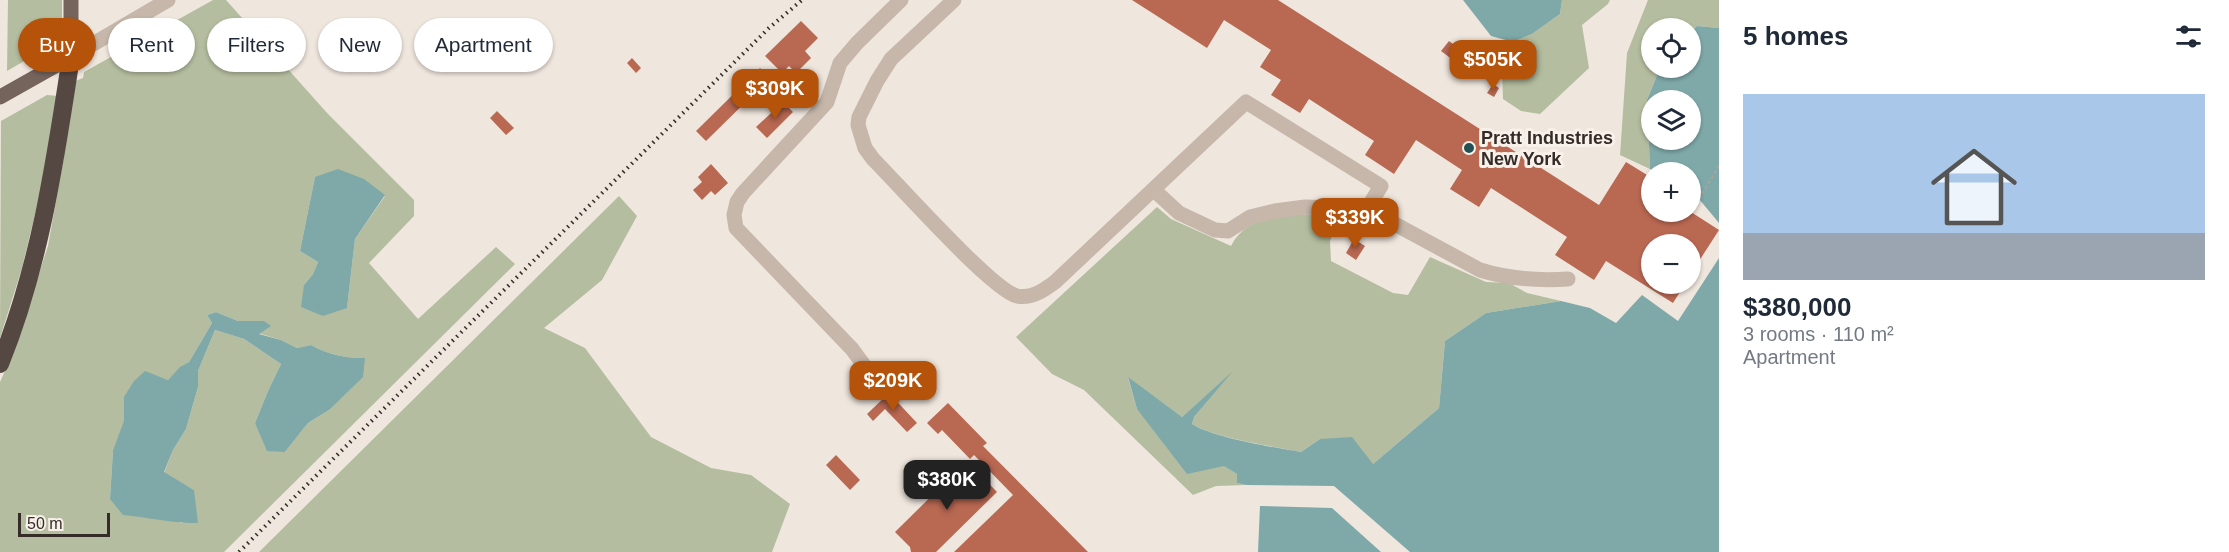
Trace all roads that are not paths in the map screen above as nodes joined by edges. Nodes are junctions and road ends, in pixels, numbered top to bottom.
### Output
1 (71, 0) edge
2 (168, 0) edge
3 (901, 0) edge
4 (954, 0) edge
5 (71, 18) edge
6 (96, 42) edge
7 (45, 72) edge
8 (69, 72) edge
9 (0, 97) edge
10 (1154, 190) junction
11 (1367, 209) junction
12 (1568, 279) dead end
13 (0, 364) edge
14 (866, 368) dead end

1 - 5 main road
2 - 6 street
3 - 14 street
4 - 10 street
7 - 9 main road
8 - 13 highway
10 - 11 street
10 - 11 street
11 - 12 street

